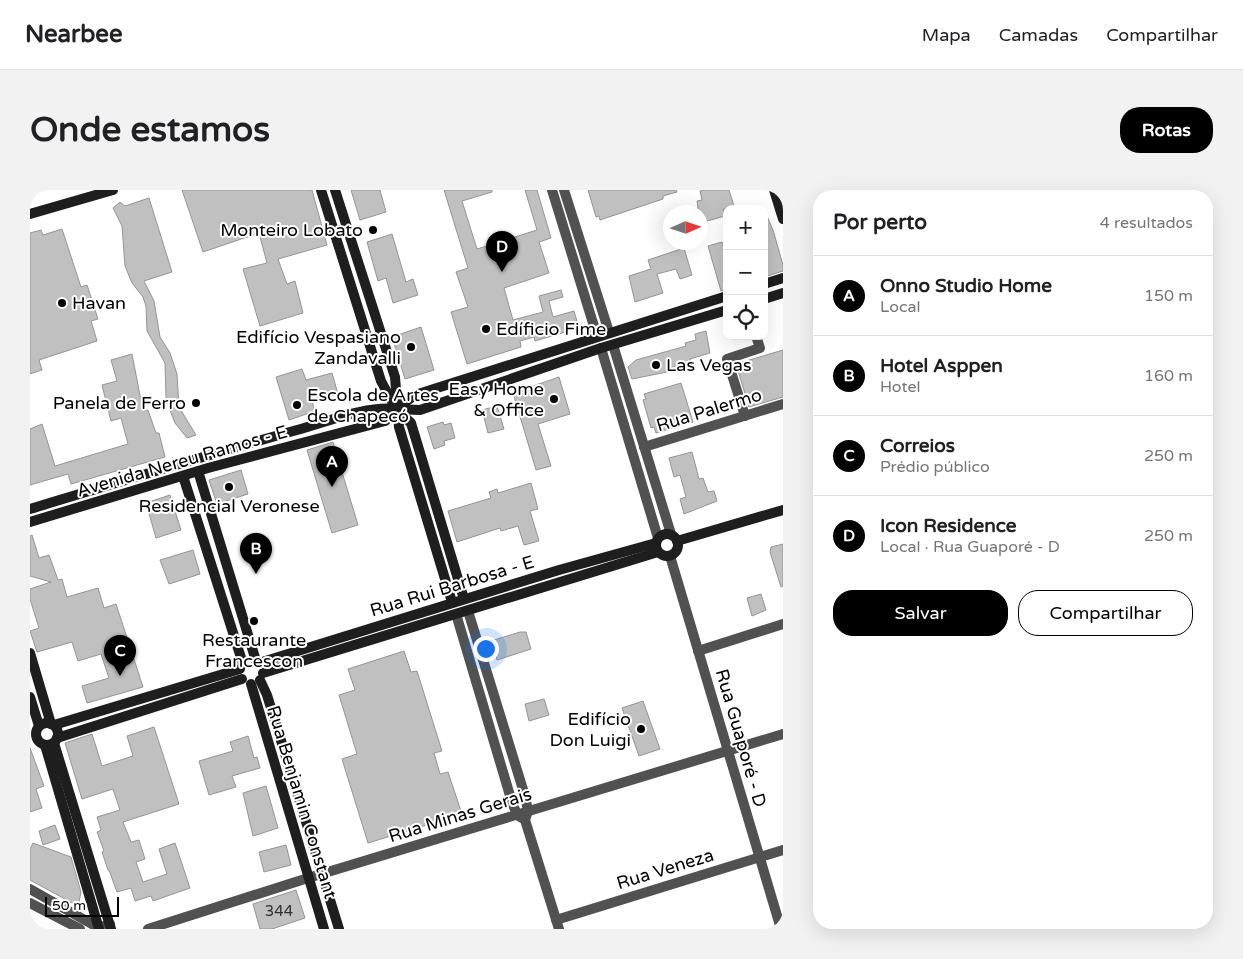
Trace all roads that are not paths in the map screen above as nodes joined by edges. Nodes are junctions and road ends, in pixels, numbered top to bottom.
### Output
1 (113, 190) edge
2 (321, 190) edge
3 (336, 190) edge
4 (552, 190) edge
5 (564, 190) edge
6 (774, 190) edge
7 (30, 214) edge
8 (783, 219) edge
9 (783, 278) edge
10 (768, 283) edge
11 (783, 293) edge
12 (723, 297) edge
13 (768, 298) edge
14 (600, 302) junction
15 (588, 305) junction
16 (723, 311) edge
17 (609, 332) junction
18 (597, 336) junction
19 (757, 340) edge
20 (613, 344) junction
21 (601, 348) junction
22 (625, 384) junction
23 (612, 388) junction
24 (783, 404) edge
25 (396, 410) junction
26 (745, 416) junction
27 (644, 448) junction
28 (198, 470) junction
29 (183, 476) junction
30 (207, 498) junction
31 (191, 503) junction
32 (30, 509) edge
33 (783, 510) edge
34 (30, 522) edge
35 (674, 538) junction
36 (657, 544) junction
37 (670, 556) junction
38 (464, 599) junction
39 (452, 602) junction
40 (468, 611) junction
41 (456, 614) junction
42 (783, 624) edge
43 (698, 650) junction
44 (30, 652) edge
45 (252, 672) junction
46 (30, 697) edge
47 (53, 724) junction
48 (35, 729) edge
49 (783, 734) edge
50 (49, 742) junction
51 (510, 747) junction
52 (30, 748) edge
53 (497, 751) junction
54 (728, 751) junction
55 (290, 771) junction
56 (277, 774) junction
57 (523, 815) junction
58 (76, 830) junction
59 (783, 850) edge
60 (759, 857) junction
61 (322, 874) junction
62 (308, 878) junction
63 (30, 889) edge
64 (30, 903) edge
65 (558, 925) edge
66 (110, 927) edge
67 (99, 928) edge
68 (80, 929) edge
69 (148, 929) edge
70 (324, 929) edge
71 (339, 929) edge
72 (781, 929) edge

1 - 7 street
2 - 25 street
3 - 25 street
4 - 15 street
5 - 14 street
6 - 8 street
9 - 10 street
11 - 13 street
12 - 17 street, Avenida Nereu Ramos - E
14 - 15 street
14 - 17 street
15 - 18 street
16 - 20 street, Avenida Nereu Ramos - E
17 - 18 street, Avenida Nereu Ramos - E
18 - 25 street, Avenida Nereu Ramos - E
19 - 26 street
20 - 21 street, Avenida Nereu Ramos - E
20 - 22 street
21 - 23 street
21 - 25 street, Avenida Nereu Ramos - E
22 - 23 street
22 - 27 street
23 - 36 street
24 - 26 street, Rua Palermo
25 - 28 street, Avenida Nereu Ramos - E
25 - 32 street, Avenida Nereu Ramos - E
25 - 38 street
25 - 39 street
26 - 27 street, Rua Palermo
27 - 35 street
28 - 29 street, Avenida Nereu Ramos - E
28 - 30 street
29 - 31 street
29 - 34 street, Avenida Nereu Ramos - E
30 - 31 street
30 - 45 street
31 - 45 street
33 - 35 street
35 - 36 street
35 - 37 street
36 - 37 street
36 - 38 street, Rua Rui Barbosa - E
36 - 40 street, Rua Rui Barbosa - E
37 - 43 street, Rua Guaporé - D
38 - 39 street, Rua Rui Barbosa - E
39 - 45 street, Rua Rui Barbosa - E
40 - 41 street, Rua Rui Barbosa - E
40 - 51 street
41 - 45 street, Rua Rui Barbosa - E
41 - 53 street
42 - 43 street
43 - 54 street, Rua Guaporé - D
44 - 47 street
45 - 47 street, Rua Rui Barbosa - E
45 - 50 street, Rua Rui Barbosa - E
45 - 55 street, Rua Benjamin Constant
45 - 56 street, Rua Benjamin Constant
46 - 48 street
47 - 48 street
47 - 50 street
48 - 50 street
49 - 54 street, Rua Minas Gerais
50 - 52 street, Rua Rui Barbosa - E
50 - 58 street
51 - 53 street
51 - 57 street
53 - 57 street
54 - 57 street, Rua Minas Gerais
54 - 60 street, Rua Guaporé - D
55 - 56 street
55 - 61 street, Rua Benjamin Constant
56 - 62 street, Rua Benjamin Constant
57 - 61 street, Rua Minas Gerais
57 - 65 street
58 - 66 street
58 - 67 street
59 - 60 street, Rua Veneza
60 - 65 street, Rua Veneza
60 - 72 street, Rua Guaporé - D
61 - 62 street, Rua Minas Gerais
61 - 71 street, Rua Benjamin Constant
62 - 69 street, Rua Minas Gerais
62 - 70 street, Rua Benjamin Constant
63 - 67 street
64 - 68 street
66 - 67 street

